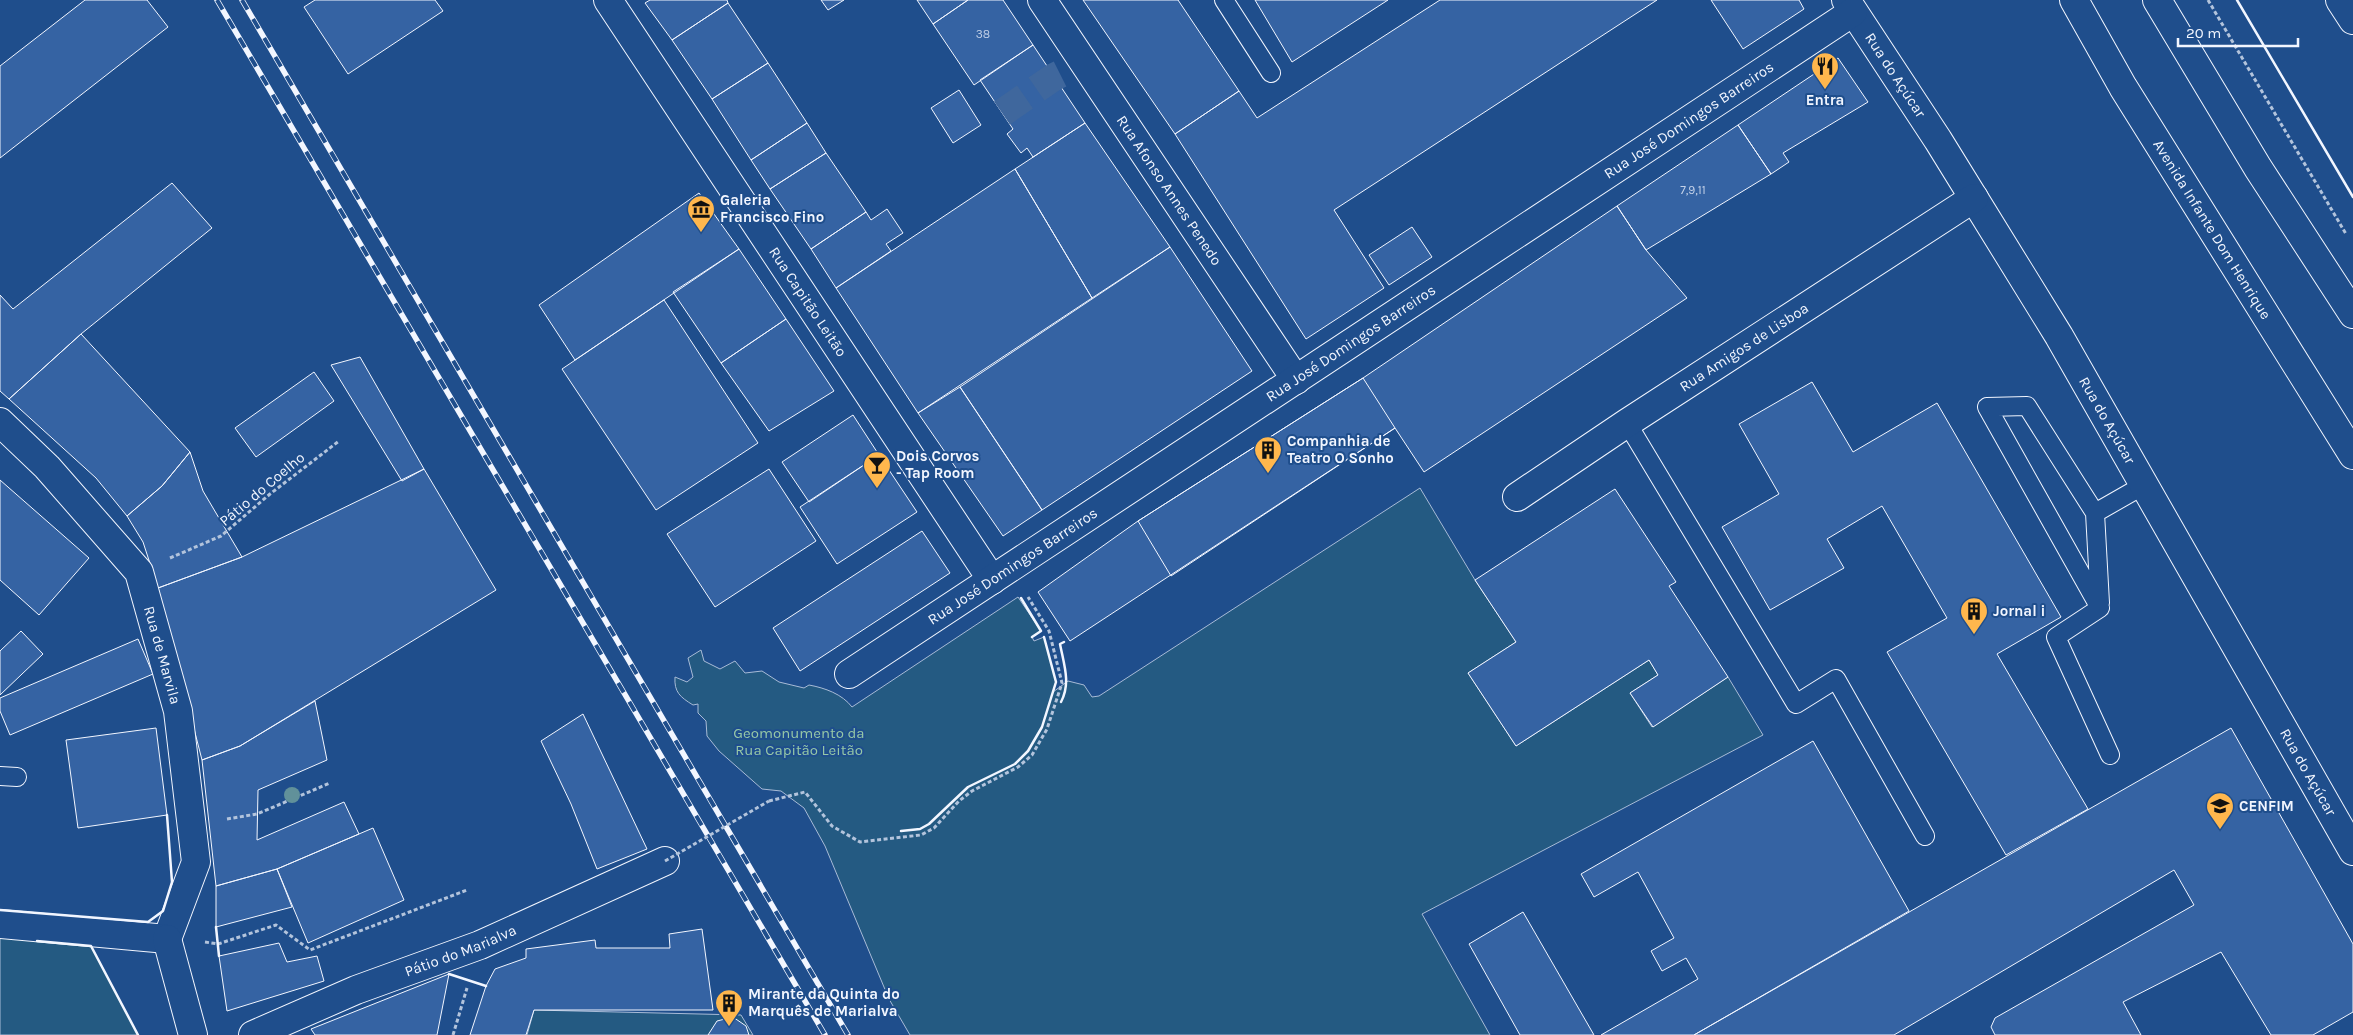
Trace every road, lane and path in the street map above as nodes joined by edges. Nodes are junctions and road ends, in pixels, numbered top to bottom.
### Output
1 (608, 0) edge
2 (1042, 0) edge
3 (1224, 0) edge
4 (2074, 0) edge
5 (2157, 0) edge
6 (2208, 0) edge
7 (2340, 0) edge
8 (1850, 6) edge
9 (2353, 20) edge
10 (1272, 73) dead end
11 (1974, 198) junction
12 (2348, 238) dead end
13 (2353, 314) edge
14 (1296, 380) junction
15 (0, 422) edge
16 (1627, 423) junction
17 (339, 441) dead end
18 (2353, 455) edge
19 (2144, 485) junction
20 (1517, 497) dead end
21 (2095, 513) junction
22 (140, 572) junction
23 (992, 580) junction
24 (1024, 590) dead end
25 (2100, 608) junction
26 (849, 674) dead end
27 (2110, 755) dead end
28 (330, 783) dead end
29 (192, 824) junction
30 (1926, 836) dead end
31 (2353, 851) edge
32 (665, 862) joint
33 (467, 890) dead end
34 (0, 924) edge
35 (167, 939) junction
36 (469, 981) dead end
37 (193, 1035) edge
38 (252, 1035) edge
39 (452, 1035) edge

1 - 23 street, Rua Capitão Leitão
2 - 14 street, Rua Afonso Annes Penedo
3 - 10 lane
4 - 18 street, Avenida Infante Dom Henrique
5 - 13 street
6 - 12 path
7 - 9 street
8 - 11 street, Rua do Açúcar
8 - 14 street, Rua José Domingos Barreiros
11 - 16 street, Rua Amigos de Lisboa
11 - 19 street, Rua do Açúcar
14 - 23 street, Rua José Domingos Barreiros
15 - 22 street, Rua de Marvila
16 - 20 street, Rua Amigos de Lisboa
16 - 30 lane
17 - 22 path, Pátio do Coelho
19 - 21 lane
19 - 31 street, Rua do Açúcar
21 - 25 lane
21 - 25 lane
22 - 29 street, Rua de Marvila
23 - 26 street, Rua José Domingos Barreiros
24 - 32 path, bridge
25 - 27 lane
28 - 29 path
29 - 35 street, Rua de Marvila
32 - 38 street, Pátio do Marialva
33 - 35 path
34 - 35 street
35 - 37 street
36 - 39 path, Pátio do Marialva

